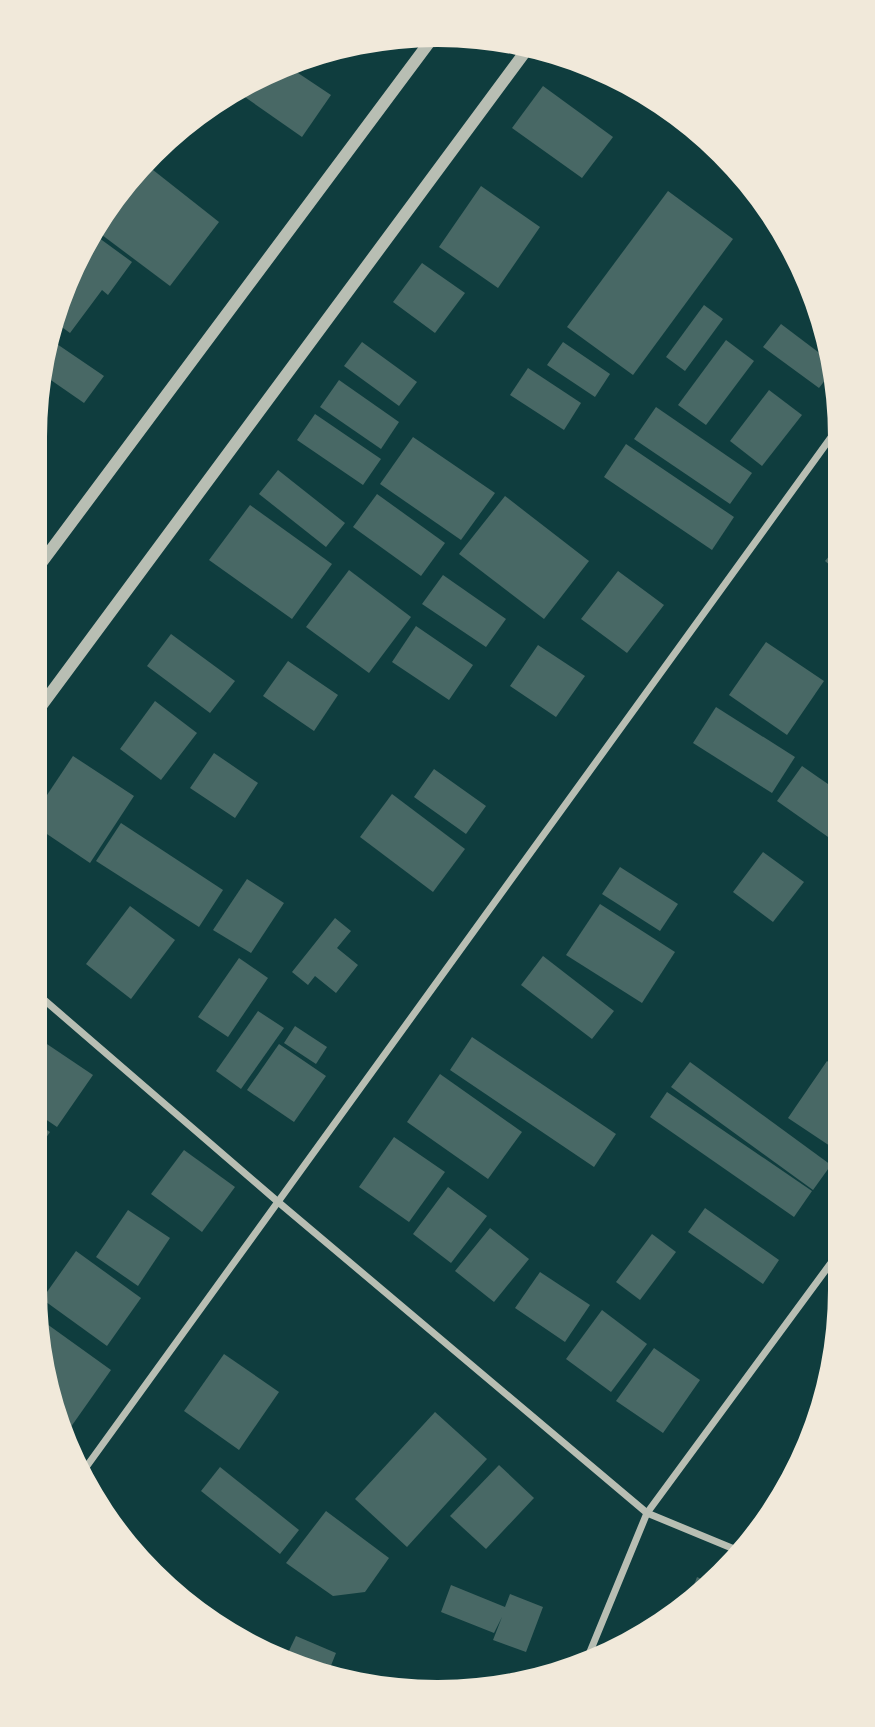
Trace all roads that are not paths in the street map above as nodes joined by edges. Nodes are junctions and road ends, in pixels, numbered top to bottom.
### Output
1 (425, 47) edge
2 (521, 57) edge
3 (828, 441) edge
4 (47, 555) edge
5 (47, 698) edge
6 (47, 1002) edge
7 (277, 1201) junction
8 (828, 1267) edge
9 (88, 1464) edge
10 (647, 1513) junction
11 (731, 1547) edge
12 (592, 1648) edge

1 - 4 street
2 - 5 street
3 - 7 street
6 - 7 street
7 - 9 street
7 - 10 street
8 - 10 street
10 - 11 street
10 - 12 street

